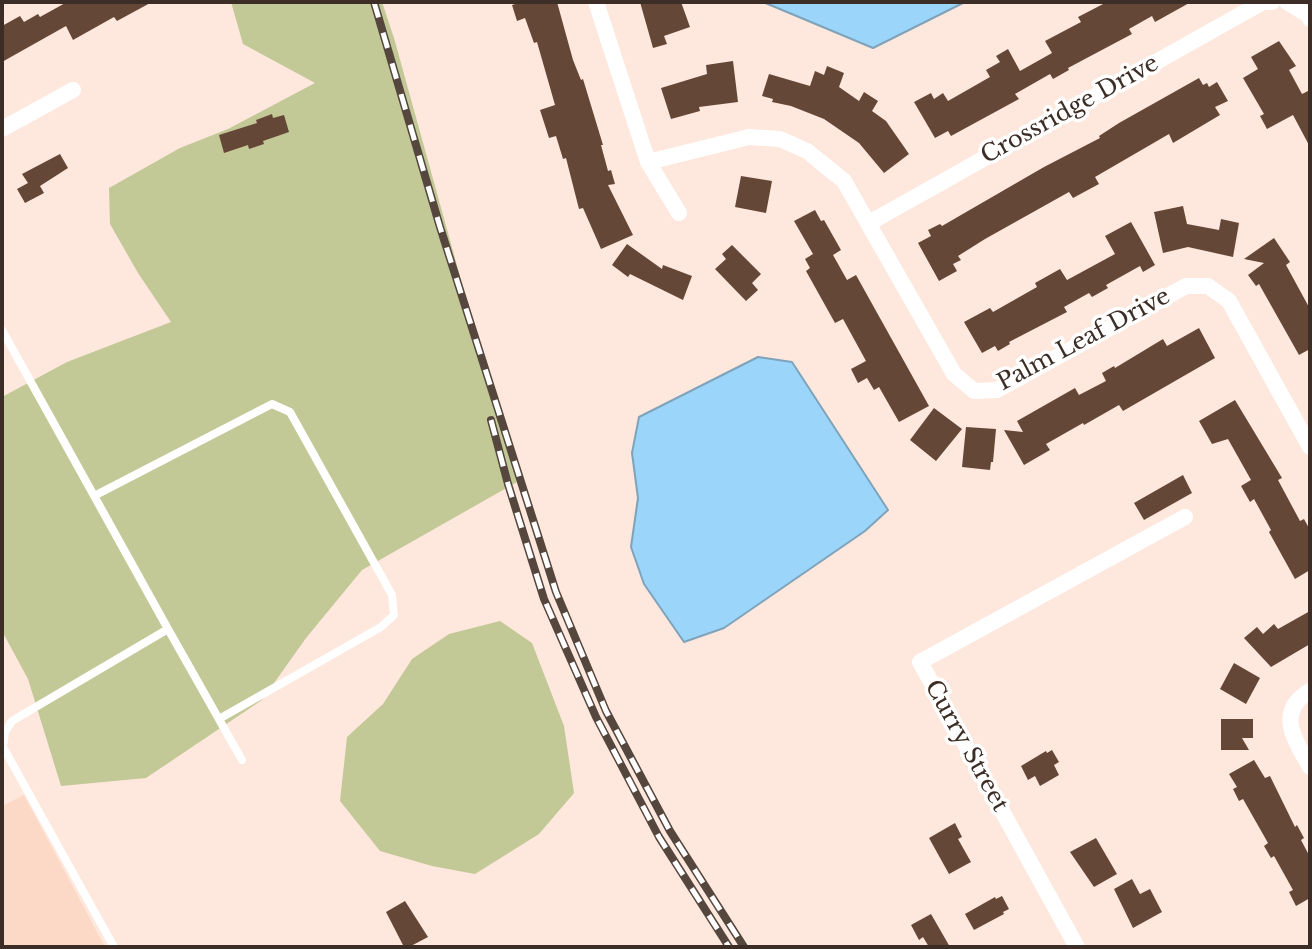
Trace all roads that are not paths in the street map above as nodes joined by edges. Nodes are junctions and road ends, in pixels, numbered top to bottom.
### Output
1 (596, 2) edge
2 (1272, 2) edge
3 (1287, 2) edge
4 (1310, 19) edge
5 (73, 90) dead end
6 (2, 129) edge
7 (648, 162) junction
8 (679, 213) dead end
9 (869, 223) junction
10 (2, 330) edge
11 (1310, 447) edge
12 (94, 496) junction
13 (1185, 516) dead end
14 (168, 629) junction
15 (1310, 691) edge
16 (219, 719) junction
17 (242, 760) dead end
18 (1310, 767) edge
19 (114, 947) edge
20 (1077, 947) edge

1 - 7 street
2 - 9 street, Crossridge Drive
3 - 4 street
5 - 6 street
7 - 8 street
7 - 9 street, Palm Leaf Drive
9 - 11 street, Palm Leaf Drive
10 - 12 lane
12 - 14 lane
12 - 16 lane
13 - 20 street, Curry Street
14 - 16 lane
14 - 19 lane
15 - 18 street
16 - 17 lane

